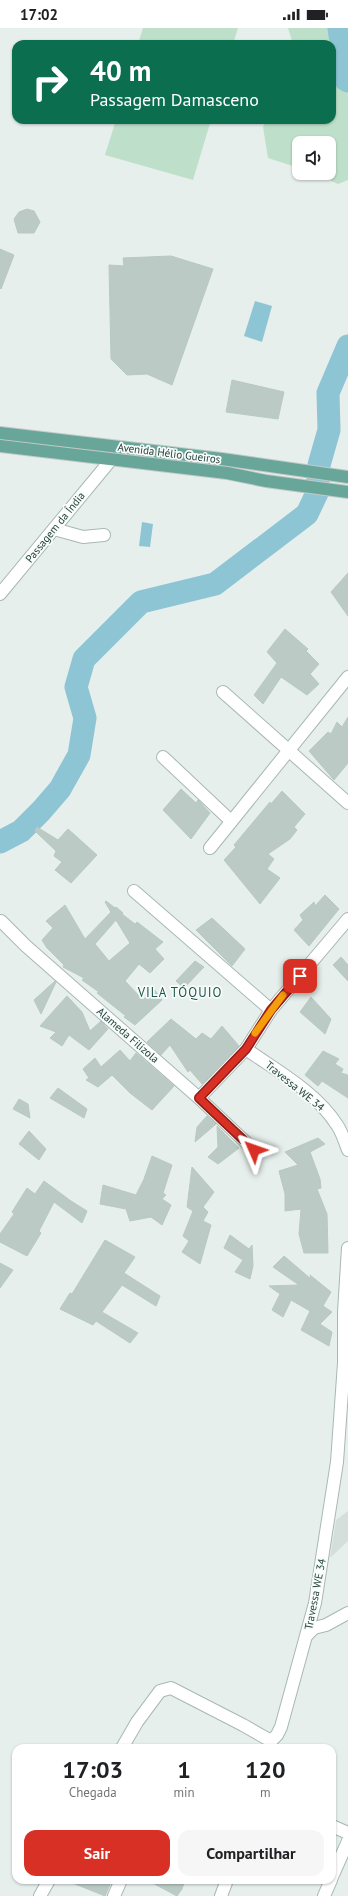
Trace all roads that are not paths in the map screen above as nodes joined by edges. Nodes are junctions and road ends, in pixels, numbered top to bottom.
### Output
1 (0, 433) edge
2 (0, 446) edge
3 (110, 461) junction
4 (342, 477) edge
5 (348, 492) edge
6 (54, 529) junction
7 (104, 534) dead end
8 (0, 594) edge
9 (348, 677) edge
10 (223, 692) dead end
11 (288, 750) junction
12 (162, 757) dead end
13 (348, 803) edge
14 (231, 821) junction
15 (210, 848) dead end
16 (134, 891) dead end
17 (348, 919) edge
18 (1, 921) dead end
19 (271, 1010) junction
20 (246, 1049) junction
21 (199, 1098) junction
22 (254, 1150) dead end
23 (348, 1150) edge
24 (348, 1248) edge
25 (346, 1312) edge
26 (348, 1613) edge
27 (307, 1635) junction
28 (124, 1744) edge
29 (336, 1828) edge
30 (348, 1833) edge
31 (348, 1841) edge
32 (336, 1868) edge
33 (47, 1884) edge
34 (119, 1884) edge
35 (226, 1884) edge
36 (329, 1884) edge
37 (40, 1896) edge
38 (114, 1896) edge
39 (221, 1896) edge
40 (324, 1896) edge

1 - 4 main road, Avenida Hélio Gueiros
2 - 3 main road, Avenida Hélio Gueiros
3 - 5 main road, Avenida Hélio Gueiros
3 - 6 street, Passagem da Índia
6 - 7 street
6 - 8 street, Passagem da Índia
9 - 11 street
10 - 11 street
11 - 13 street
11 - 14 street
12 - 14 street
14 - 15 street
16 - 19 street
17 - 19 street
18 - 21 street, Alameda Filizola
19 - 20 street
20 - 21 street
20 - 23 street, Travessa WE 34
21 - 22 street, Alameda Filizola
24 - 25 street, Travessa WE 34
25 - 27 street, Travessa WE 34
26 - 27 street
27 - 28 street, Travessa WE 34
29 - 30 street
31 - 32 street
33 - 37 street
34 - 38 street
35 - 39 street
36 - 40 street

